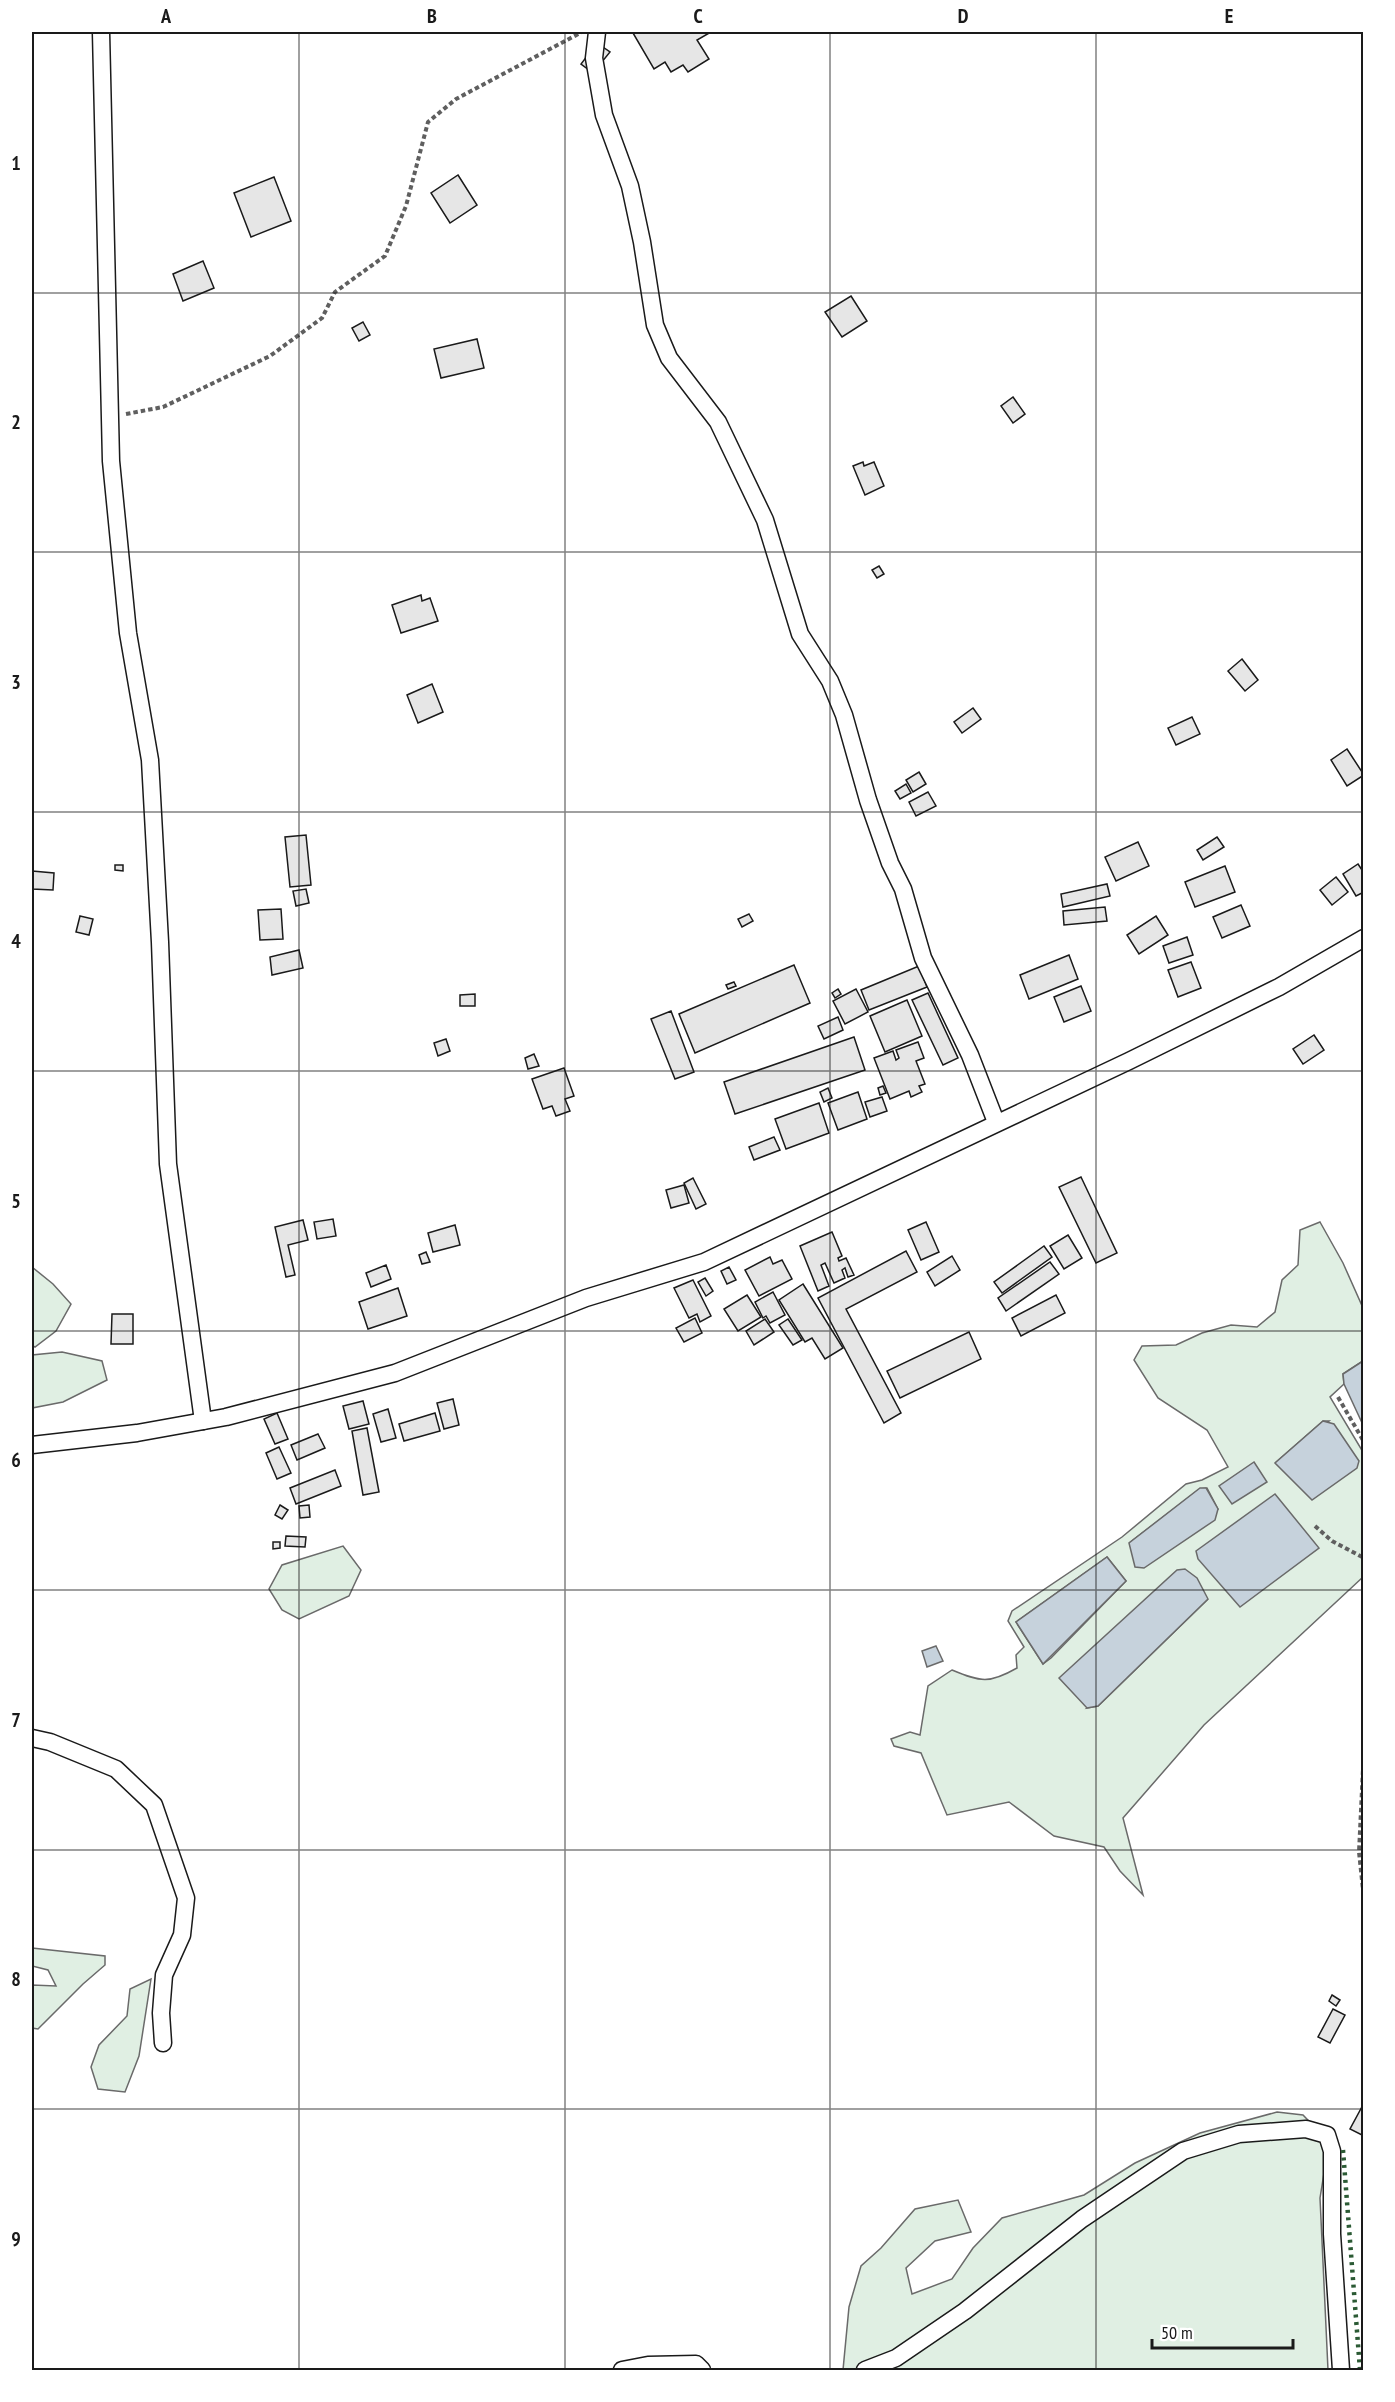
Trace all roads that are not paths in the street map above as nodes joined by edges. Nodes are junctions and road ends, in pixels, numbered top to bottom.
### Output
1 (101, 32) edge
2 (597, 32) edge
3 (1364, 938) edge
4 (996, 1122) junction
5 (203, 1421) junction
6 (32, 1445) edge
7 (32, 1738) edge
8 (163, 2043) dead end
9 (622, 2370) edge
10 (702, 2370) edge
11 (865, 2370) edge
12 (1341, 2370) edge

1 - 5 street
2 - 4 street
3 - 4 street
4 - 5 street
5 - 6 street
7 - 8 street
9 - 10 street
11 - 12 street

